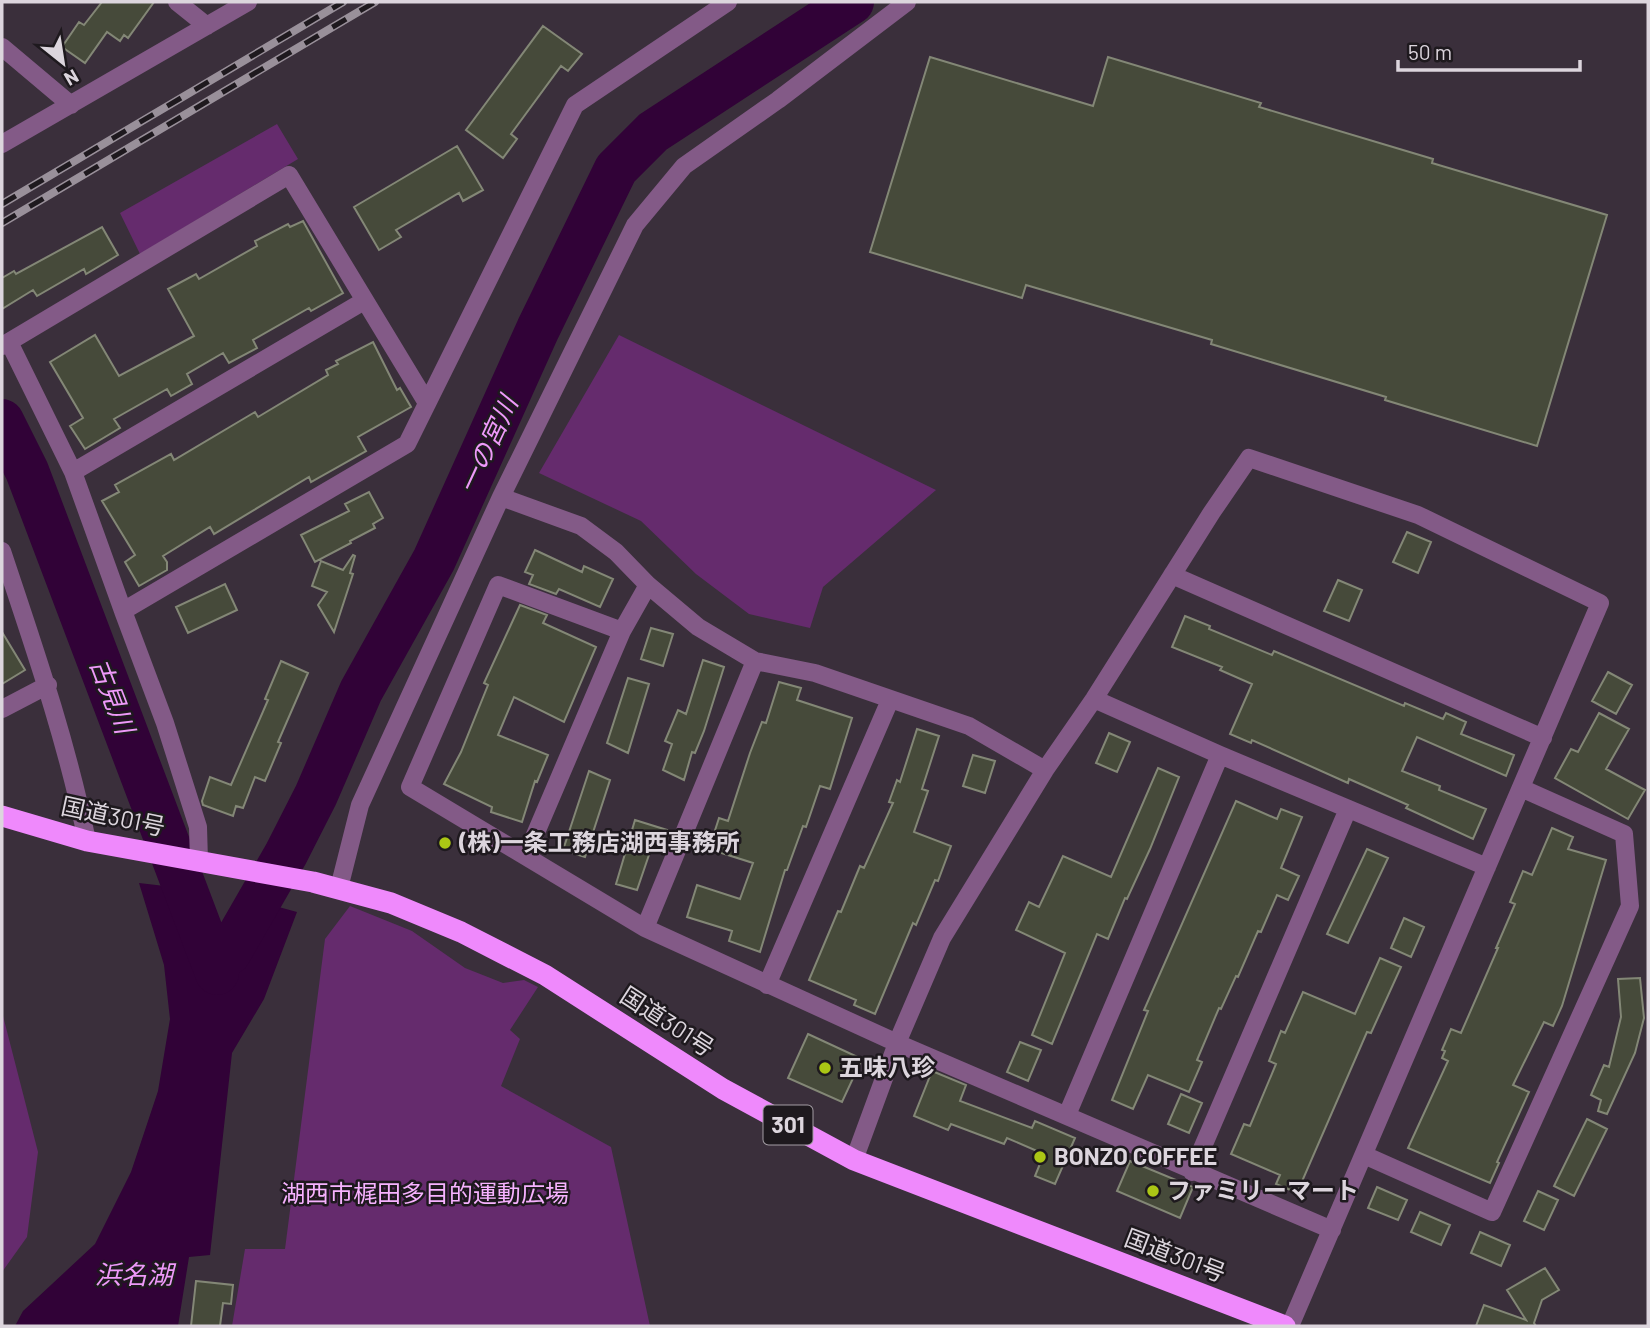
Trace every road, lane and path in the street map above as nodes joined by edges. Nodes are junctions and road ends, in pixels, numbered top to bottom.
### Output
1 (177, 2) edge
2 (248, 2) edge
3 (728, 2) edge
4 (907, 2) edge
5 (207, 26) junction
6 (2, 47) edge
7 (71, 105) junction
8 (2, 145) edge
9 (364, 301) junction
10 (5, 344) edge
11 (427, 403) junction
12 (73, 471) junction
13 (501, 497) junction
14 (2, 551) edge
15 (1172, 575) junction
16 (648, 585) junction
17 (123, 611) junction
18 (622, 631) junction
19 (755, 661) junction
20 (47, 685) junction
21 (1094, 699) junction
22 (890, 700) junction
23 (2, 709) edge
24 (1543, 738) junction
25 (1220, 755) junction
26 (1045, 769) junction
27 (1521, 788) junction
28 (1348, 809) junction
29 (3, 817) edge
30 (87, 841) junction
31 (526, 856) junction
32 (193, 860) junction
33 (1488, 867) junction
34 (339, 888) junction
35 (645, 929) junction
36 (767, 985) junction
37 (897, 1043) junction
38 (1067, 1115) junction
39 (1364, 1156) junction
40 (854, 1160) junction
41 (1192, 1172) junction
42 (1332, 1230) junction
43 (1285, 1326) edge
44 (1290, 1326) edge

1 - 5 street
2 - 5 street
3 - 11 street
4 - 13 street
5 - 7 street
6 - 7 street
7 - 8 street
9 - 10 street
9 - 11 street
9 - 12 street
10 - 12 street
11 - 17 street
12 - 17 street
13 - 16 street
13 - 34 street
14 - 20 street
15 - 21 street
15 - 24 street
15 - 24 street
16 - 18 street
16 - 19 street
17 - 32 street
18 - 31 street
18 - 31 street
19 - 22 street
19 - 35 street
20 - 23 street
20 - 30 street
21 - 25 street
21 - 26 street
22 - 26 street
22 - 36 street
24 - 27 street
25 - 28 street
25 - 38 street
26 - 37 street
27 - 33 street
27 - 39 street
28 - 33 street
28 - 41 street
29 - 30 highway, 国道301号 / 301
30 - 32 highway, 国道301号 / 301
31 - 35 street
32 - 34 highway, 国道301号 / 301
33 - 39 street
34 - 40 highway, 国道301号 / 301
35 - 36 street
36 - 37 street
37 - 38 street
37 - 40 street
38 - 41 street
39 - 42 street
40 - 43 highway, 国道301号 / 301
41 - 42 street
42 - 44 street

